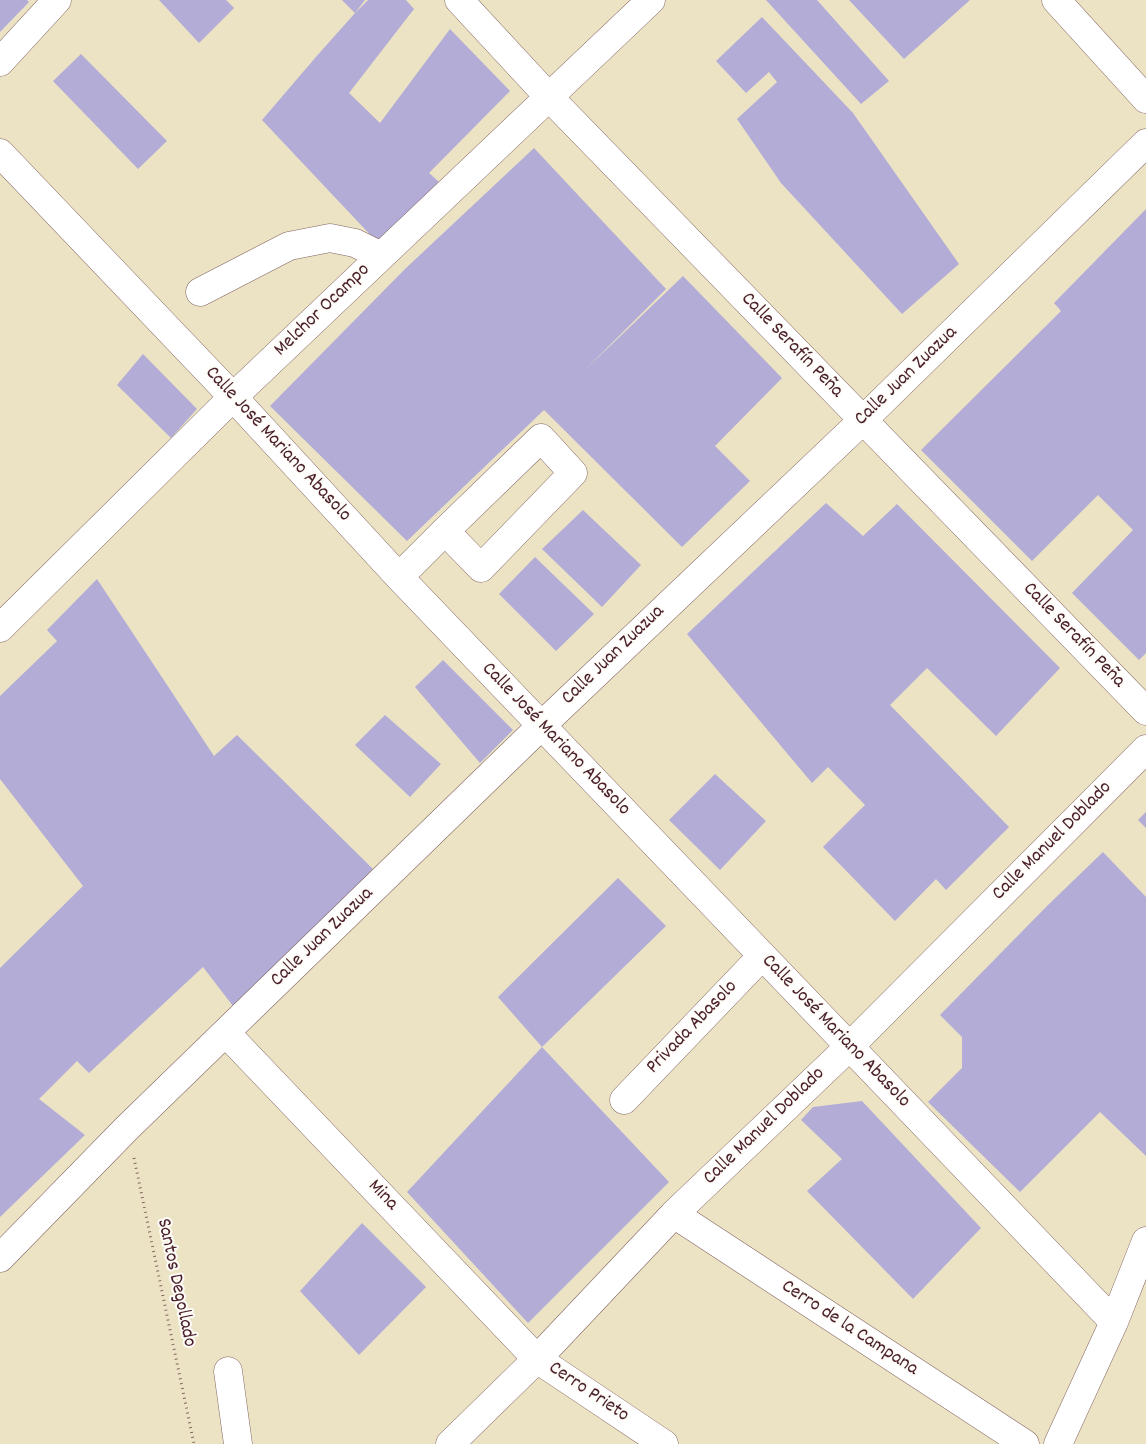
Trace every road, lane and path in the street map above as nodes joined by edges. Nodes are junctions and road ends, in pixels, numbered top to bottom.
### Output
1 (57, 0) edge
2 (459, 0) edge
3 (651, 0) edge
4 (1056, 0) edge
5 (0, 62) edge
6 (548, 96) junction
7 (1146, 99) edge
8 (1146, 143) edge
9 (0, 153) edge
10 (381, 256) junction
11 (200, 292) dead end
12 (233, 397) junction
13 (863, 420) junction
14 (445, 532) junction
15 (399, 577) junction
16 (0, 628) edge
17 (1146, 711) edge
18 (541, 726) junction
19 (1146, 748) edge
20 (762, 956) junction
21 (226, 1033) junction
22 (849, 1048) junction
23 (624, 1100) dead end
24 (127, 1128) junction
25 (674, 1214) junction
26 (1146, 1241) edge
27 (0, 1258) edge
28 (1114, 1322) junction
29 (537, 1359) junction
30 (228, 1371) dead end
31 (194, 1444) edge
32 (238, 1444) edge
33 (450, 1444) edge
34 (664, 1444) edge
35 (1025, 1444) edge
36 (1058, 1444) edge

1 - 5 street
2 - 6 street, Calle Serafín Peña
3 - 6 street, Melchor Ocampo
4 - 7 street
6 - 10 street, Melchor Ocampo
6 - 13 street, Calle Serafín Peña
8 - 13 street, Calle Juan Zuazua
9 - 12 street, Calle José Mariano Abasolo
10 - 11 street
10 - 12 street, Melchor Ocampo
12 - 15 street, Calle José Mariano Abasolo
12 - 16 street, Melchor Ocampo
13 - 17 street, Calle Serafín Peña
13 - 18 street, Calle Juan Zuazua
14 - 14 street
14 - 15 street
15 - 18 street, Calle José Mariano Abasolo
18 - 20 street, Calle José Mariano Abasolo
18 - 21 street, Calle Juan Zuazua
19 - 22 street, Calle Manuel Doblado
20 - 22 street, Calle José Mariano Abasolo
20 - 23 street, Privada Abasolo
21 - 24 street, Calle Juan Zuazua
21 - 29 street, Mina
22 - 25 street, Calle Manuel Doblado
22 - 28 street, Calle José Mariano Abasolo
24 - 27 street, Calle Juan Zuazua
24 - 31 path, Santos Degollado
25 - 29 street, Calle Manuel Doblado
25 - 35 street, Cerro de la Campana
26 - 28 street
28 - 36 street
29 - 33 street, Calle Manuel Doblado
29 - 34 street, Cerro Prieto
30 - 32 street

